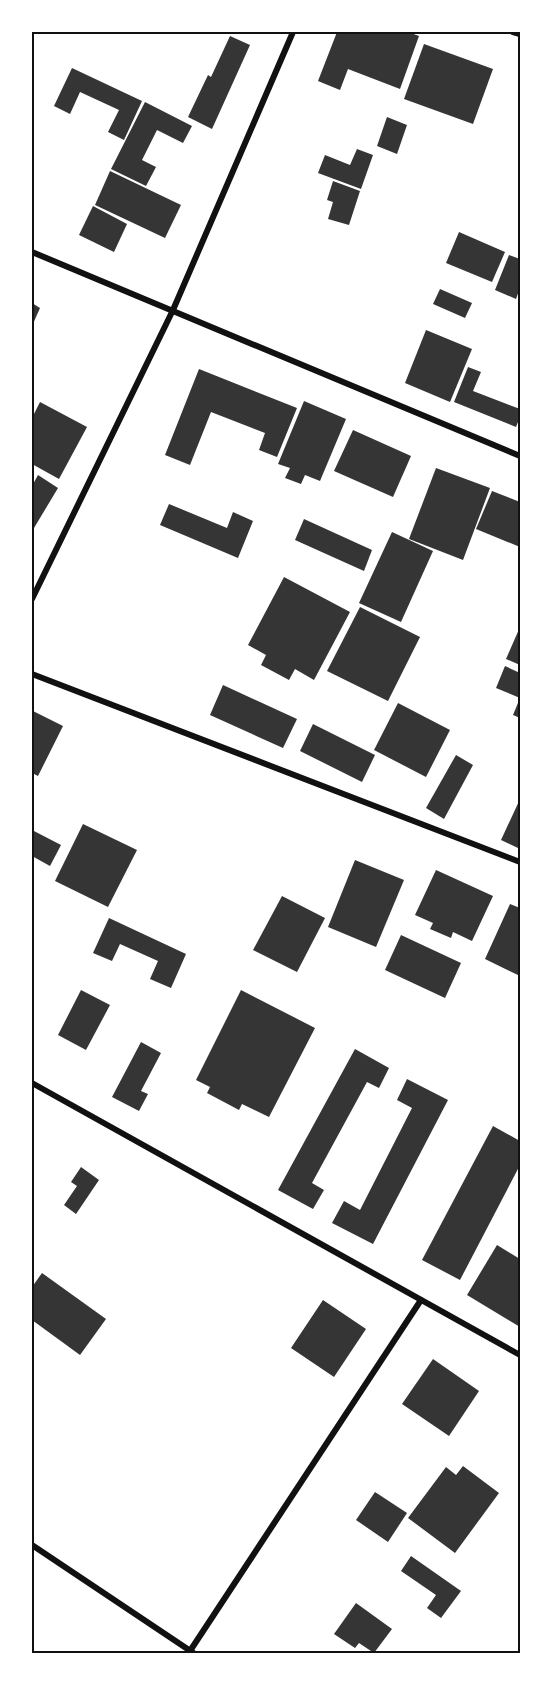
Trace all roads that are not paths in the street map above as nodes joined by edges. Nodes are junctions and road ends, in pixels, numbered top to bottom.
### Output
1 (293, 32) edge
2 (513, 32) edge
3 (520, 34) edge
4 (32, 252) edge
5 (173, 310) junction
6 (520, 456) edge
7 (32, 598) edge
8 (32, 674) edge
9 (520, 862) edge
10 (32, 1083) edge
11 (421, 1300) junction
12 (520, 1355) edge
13 (32, 1545) edge
14 (191, 1652) edge

1 - 5 street
2 - 3 street
4 - 5 street
5 - 6 street
5 - 7 street
8 - 9 street
10 - 11 street
11 - 12 street
11 - 14 street
13 - 14 street

